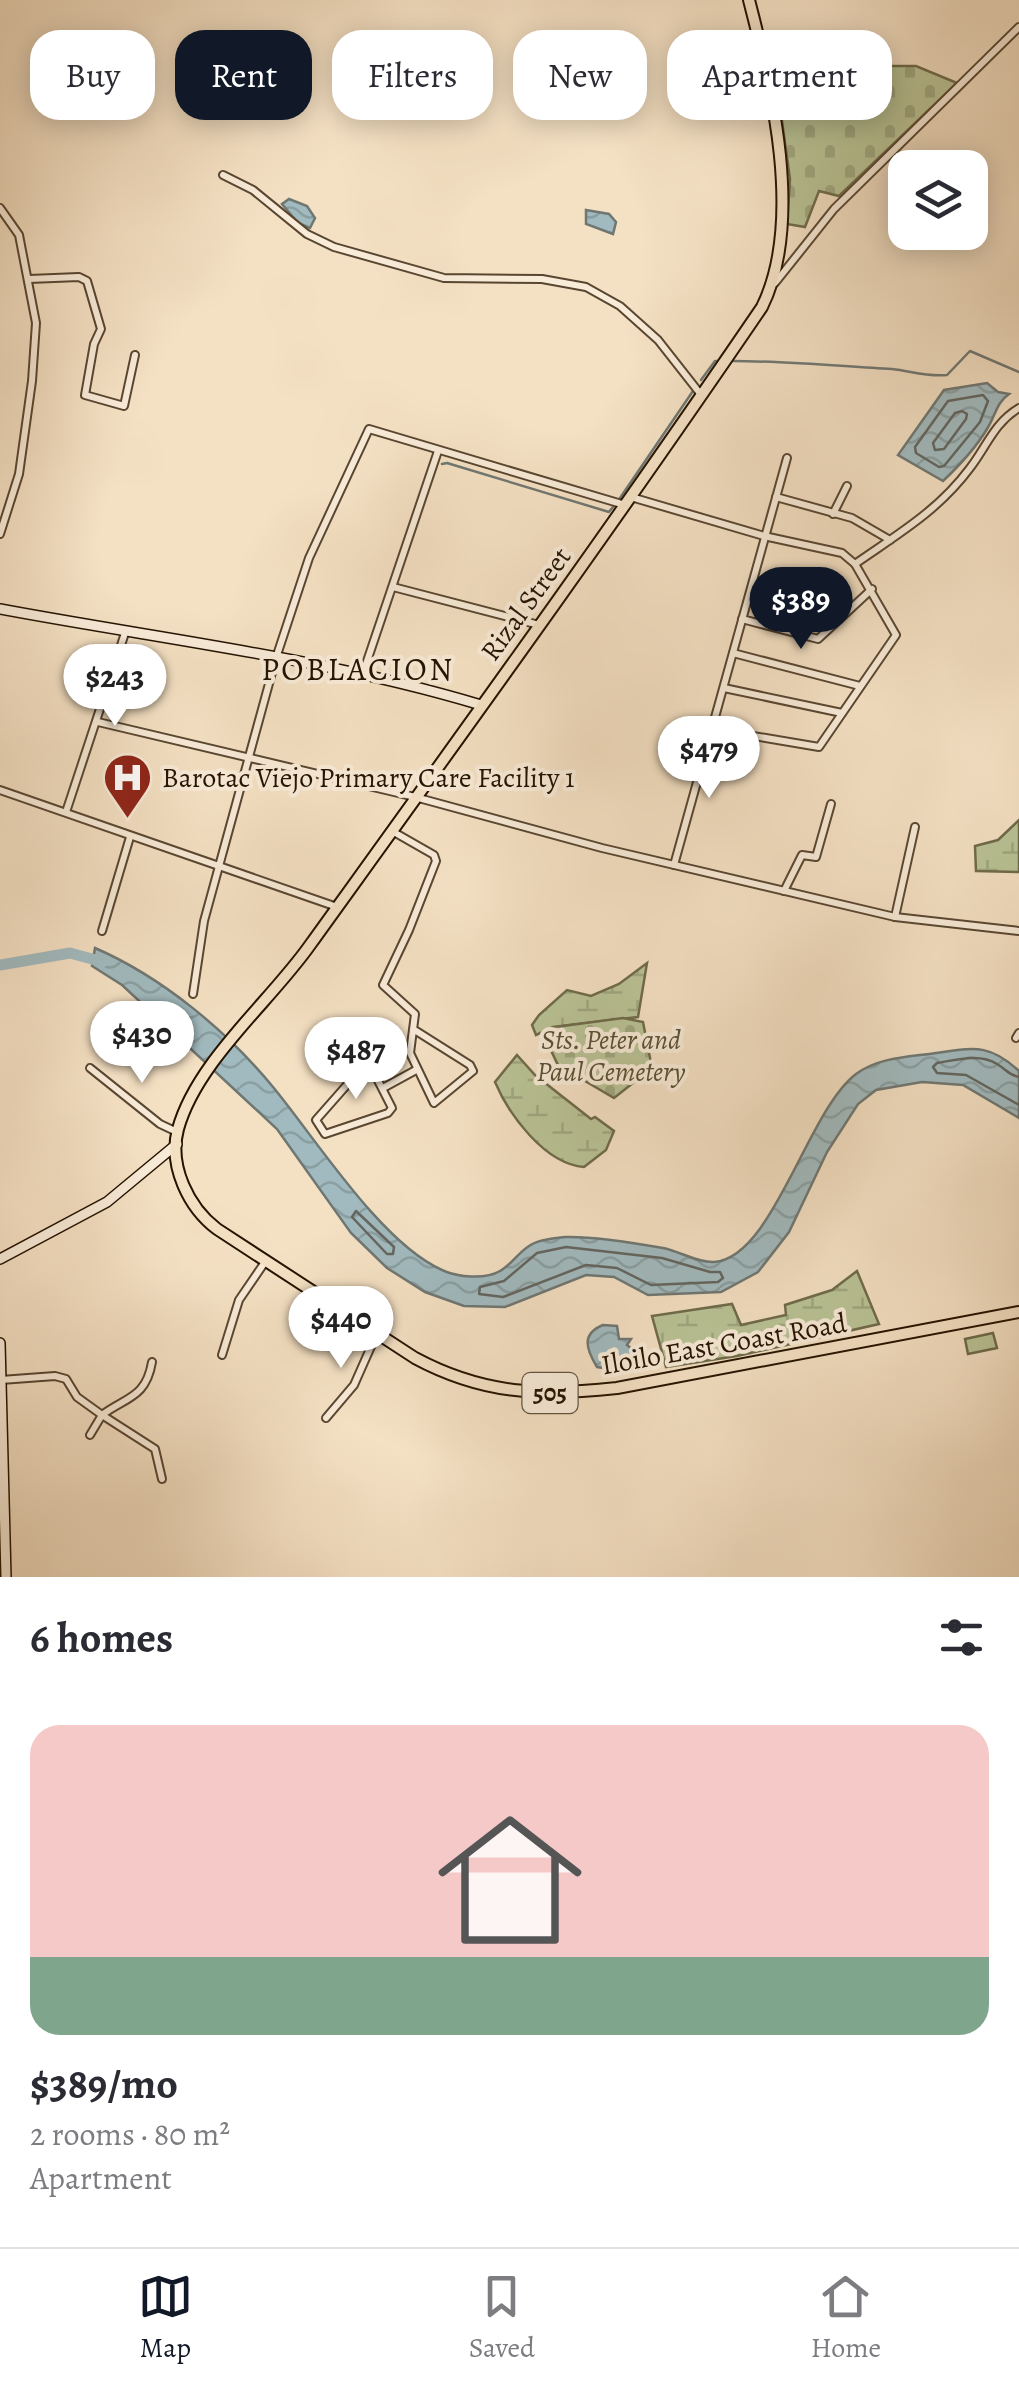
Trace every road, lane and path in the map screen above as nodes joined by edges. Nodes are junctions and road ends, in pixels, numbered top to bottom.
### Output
1 (749, 0) edge
2 (1019, 27) edge
3 (223, 175) dead end
4 (0, 208) edge
5 (28, 279) junction
6 (774, 284) junction
7 (136, 355) dead end
8 (702, 396) junction
9 (1019, 408) edge
10 (438, 451) junction
11 (787, 458) dead end
12 (847, 486) dead end
13 (776, 496) junction
14 (628, 501) junction
15 (833, 514) junction
16 (0, 534) edge
17 (764, 536) junction
18 (891, 541) junction
19 (855, 564) junction
20 (393, 587) junction
21 (872, 589) junction
22 (0, 609) edge
23 (742, 619) junction
24 (539, 625) junction
25 (124, 633) junction
26 (733, 653) junction
27 (276, 658) junction
28 (362, 676) junction
29 (860, 686) junction
30 (724, 688) junction
31 (481, 705) junction
32 (842, 714) junction
33 (98, 722) junction
34 (712, 729) junction
35 (250, 760) junction
36 (0, 790) edge
37 (414, 797) junction
38 (831, 804) dead end
39 (66, 812) junction
40 (915, 827) dead end
41 (391, 830) junction
42 (130, 837) junction
43 (674, 865) junction
44 (220, 868) junction
45 (784, 892) junction
46 (337, 907) junction
47 (895, 917) junction
48 (1019, 931) edge
49 (102, 932) dead end
50 (193, 994) dead end
51 (413, 1029) junction
52 (90, 1068) dead end
53 (416, 1070) junction
54 (383, 1088) junction
55 (177, 1138) junction
56 (0, 1259) edge
57 (266, 1260) junction
58 (1019, 1312) edge
59 (376, 1333) junction
60 (0, 1343) edge
61 (222, 1355) dead end
62 (152, 1362) dead end
63 (0, 1380) edge
64 (102, 1415) junction
65 (326, 1418) dead end
66 (90, 1435) dead end
67 (1, 1458) edge
68 (162, 1479) dead end
69 (6, 1577) edge

1 - 6 main road
2 - 6 street
3 - 8 street
4 - 5 street
5 - 7 street
5 - 16 street
6 - 8 main road, Rizal Street
8 - 14 main road, Rizal Street
9 - 18 street
10 - 14 street
10 - 20 street
10 - 27 street
11 - 13 street
12 - 15 street
13 - 15 street
13 - 17 street
14 - 17 street
14 - 24 main road, Rizal Street
15 - 18 street
17 - 19 street
17 - 23 street
18 - 19 street
19 - 21 street
20 - 24 street
20 - 28 street
21 - 23 street
21 - 29 street
22 - 25 street
23 - 26 street
24 - 31 main road, Rizal Street
25 - 27 street
25 - 33 street
26 - 29 street
26 - 30 street
27 - 28 street
27 - 35 street
28 - 31 street
29 - 32 street
30 - 32 street
30 - 34 street
31 - 37 main road, Rizal Street
32 - 34 street
33 - 35 street
33 - 39 street
34 - 43 street
35 - 37 street
35 - 44 street
36 - 39 street
37 - 41 main road, Rizal Street
37 - 43 street
38 - 45 street
39 - 42 street
40 - 47 street
41 - 46 main road, Rizal Street
41 - 51 street
42 - 44 street
42 - 49 street
43 - 45 street
44 - 46 street
44 - 50 street
45 - 47 street
46 - 55 main road, Rizal Street
47 - 48 street
51 - 53 street
51 - 53 street
52 - 55 street
53 - 54 street
54 - 54 street
55 - 56 street
55 - 57 main road, Iloilo East Coast Road / 505
57 - 59 main road, Iloilo East Coast Road / 505
57 - 61 street
58 - 59 main road, Iloilo East Coast Road / 505
59 - 65 street
60 - 63 street
62 - 64 street
63 - 64 street
63 - 67 street
64 - 66 street
64 - 68 street
67 - 69 street

